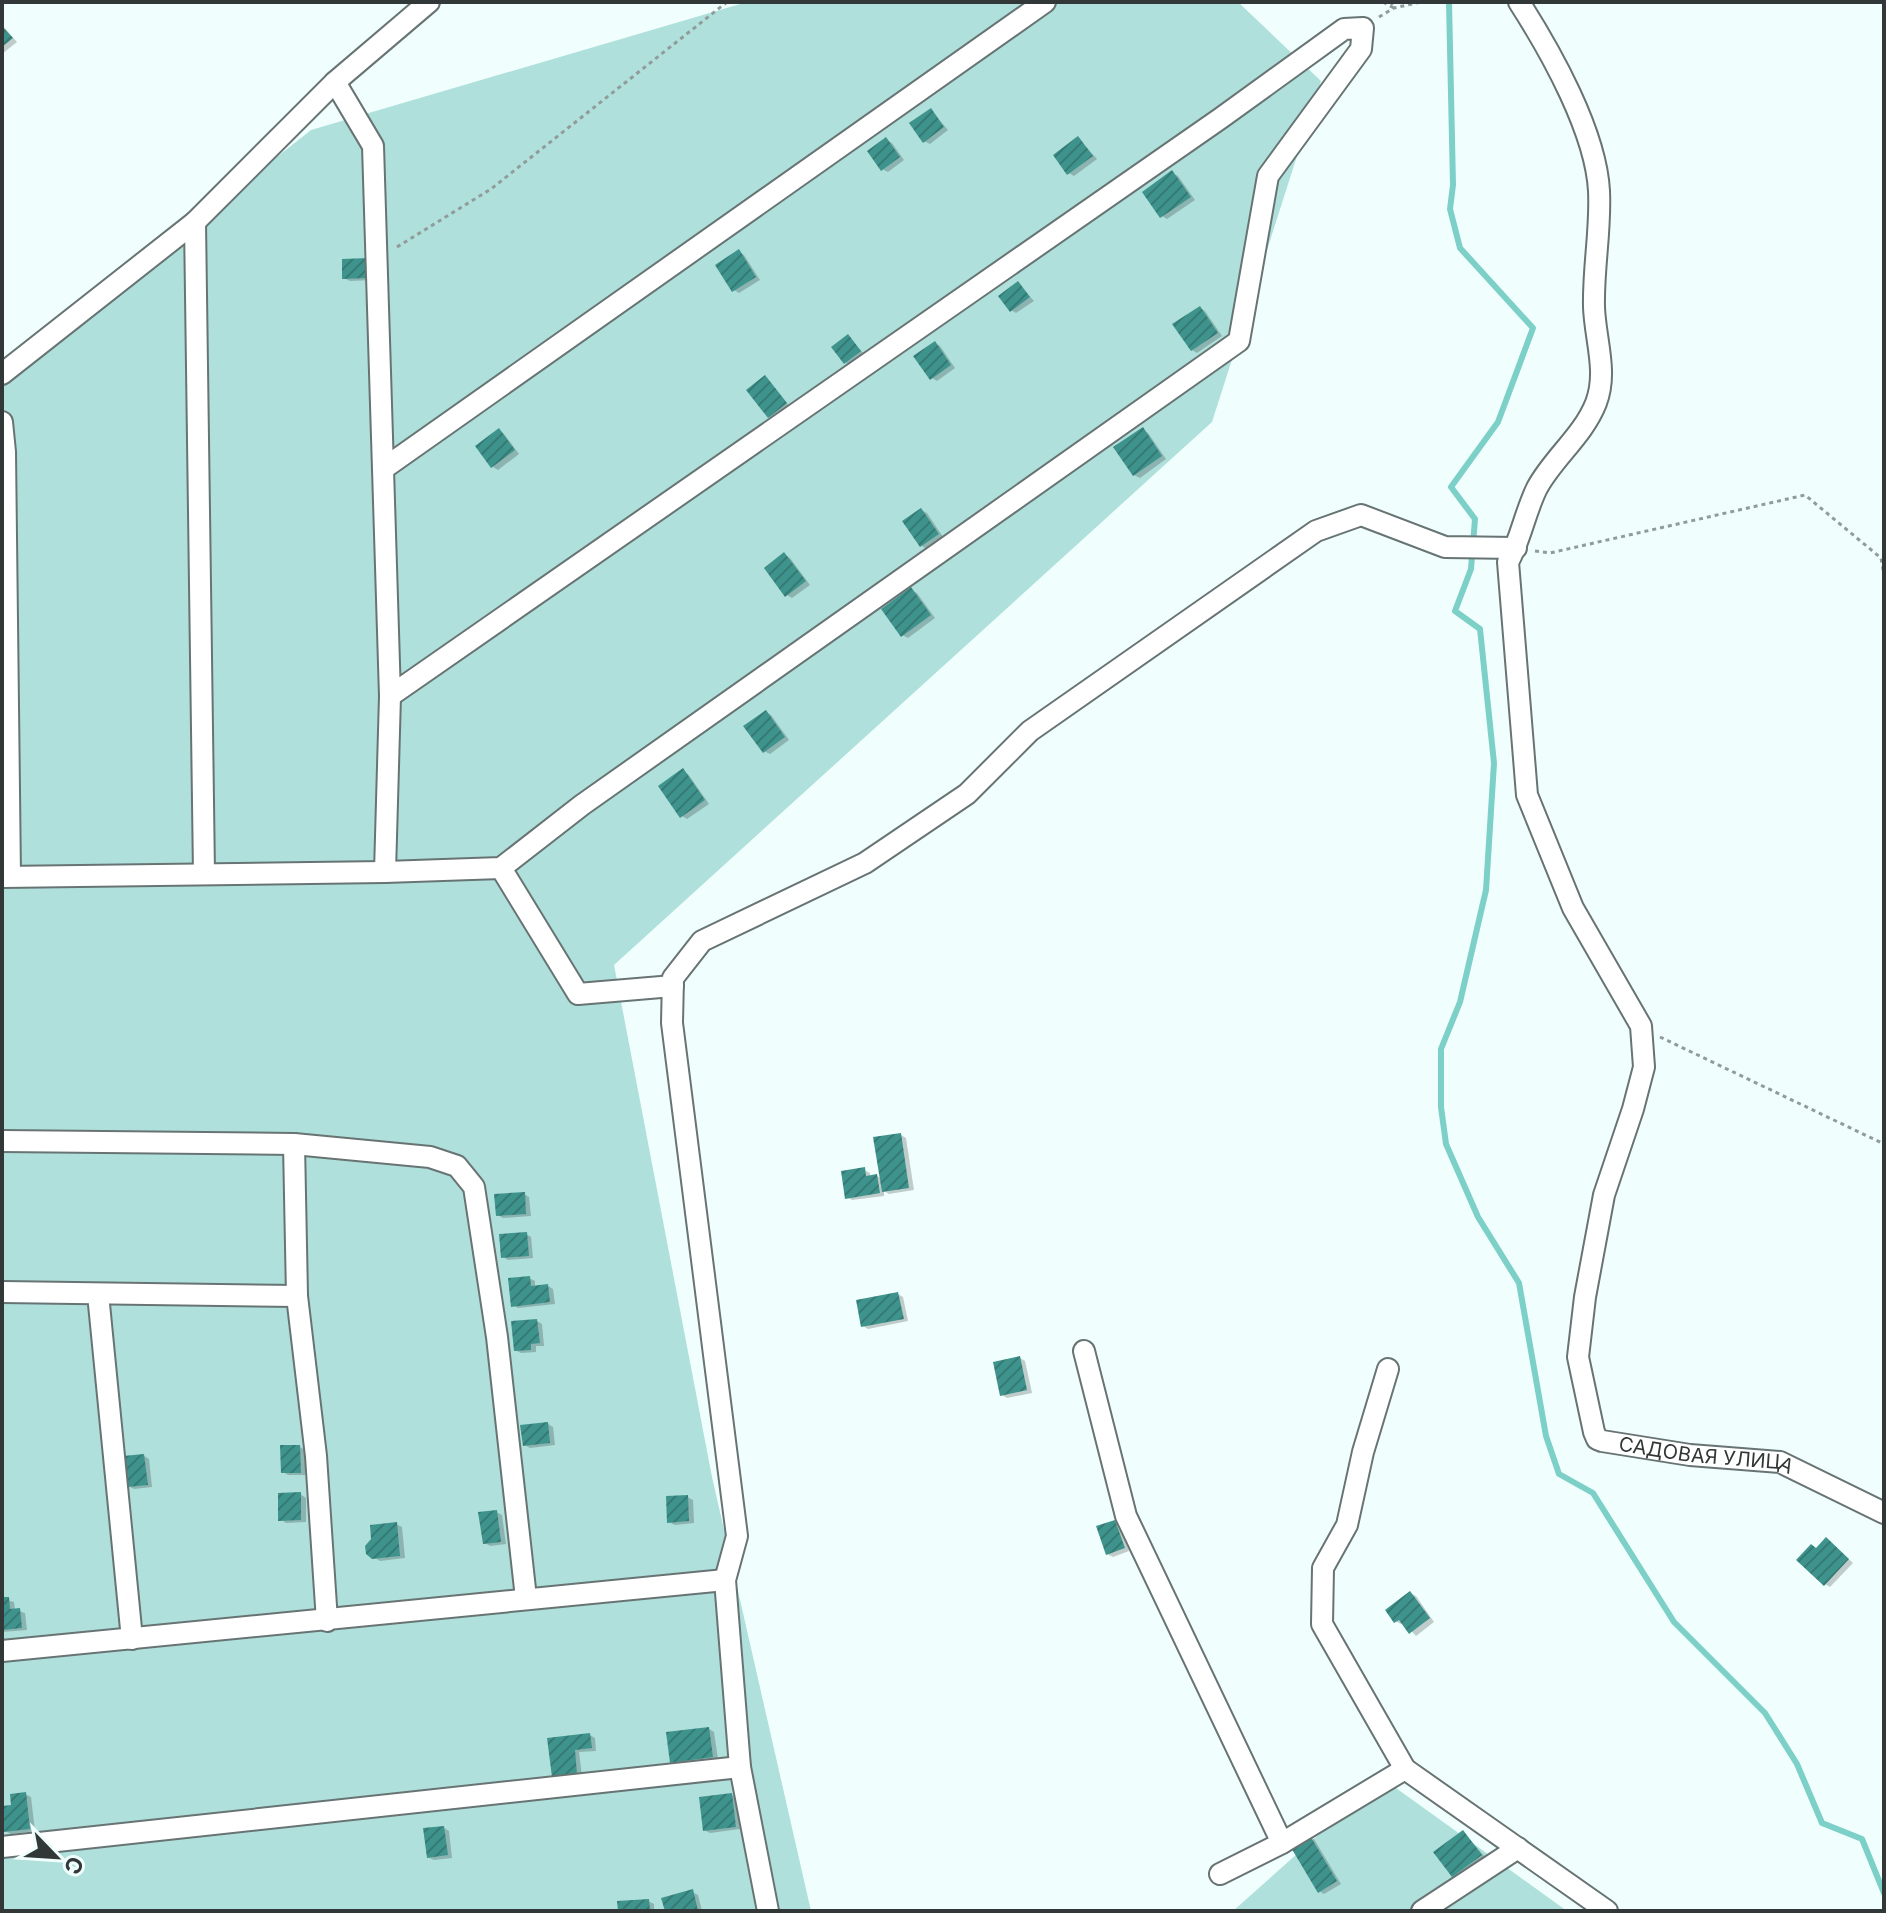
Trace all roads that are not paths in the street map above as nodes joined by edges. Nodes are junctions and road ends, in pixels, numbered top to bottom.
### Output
1 (429, 2) edge
2 (1045, 2) edge
3 (1519, 2) edge
4 (335, 82) junction
5 (195, 222) junction
6 (2, 374) edge
7 (2, 422) edge
8 (383, 469) junction
9 (1516, 548) junction
10 (390, 696) junction
11 (501, 868) junction
12 (385, 872) junction
13 (204, 874) junction
14 (6, 876) edge
15 (673, 986) junction
16 (2, 1141) edge
17 (294, 1144) junction
18 (2, 1292) edge
19 (98, 1294) junction
20 (297, 1296) junction
21 (1084, 1351) dead end
22 (1388, 1369) dead end
23 (1884, 1513) edge
24 (725, 1580) junction
25 (526, 1598) junction
26 (327, 1621) junction
27 (132, 1639) junction
28 (2, 1651) edge
29 (740, 1767) junction
30 (1405, 1769) junction
31 (1282, 1843) junction
32 (2, 1847) edge
33 (1518, 1848) junction
34 (1220, 1874) dead end
35 (768, 1911) edge
36 (1422, 1911) edge
37 (1607, 1911) edge

1 - 4 street
2 - 8 street
3 - 9 street, САДОВАЯ УЛИЦА
4 - 5 street
4 - 8 street
5 - 6 street
5 - 13 street
7 - 14 street
8 - 10 street
9 - 15 street
9 - 23 street, САДОВАЯ УЛИЦА
10 - 11 street
10 - 12 street
11 - 12 street
11 - 15 street
12 - 13 street
13 - 14 street
15 - 24 street
16 - 17 street
17 - 20 street
17 - 25 street
18 - 19 street
19 - 20 street
19 - 27 street
20 - 26 street
21 - 31 street
22 - 30 street
24 - 25 street
24 - 29 street
25 - 26 street
26 - 27 street
27 - 28 street
29 - 32 street
29 - 35 street
30 - 31 street
30 - 33 street
31 - 34 street
33 - 36 street
33 - 37 street

